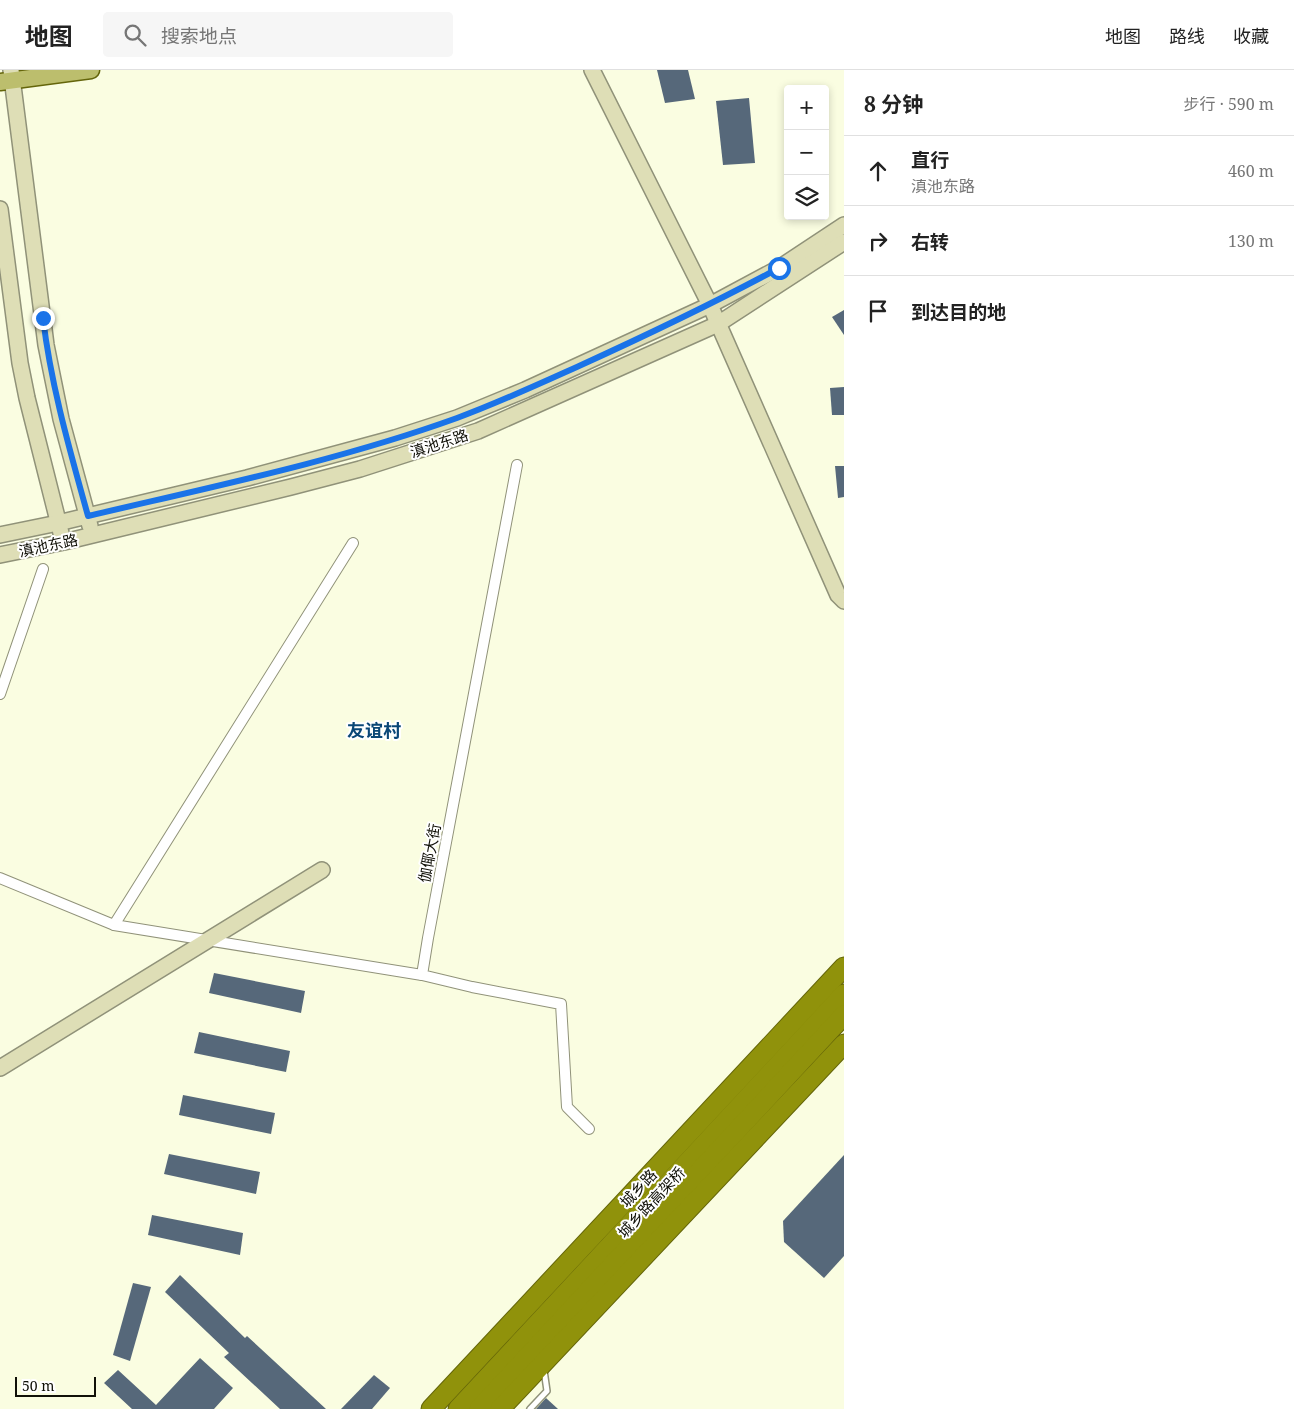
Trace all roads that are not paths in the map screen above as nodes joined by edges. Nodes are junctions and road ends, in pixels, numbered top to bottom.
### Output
1 (91, 70) edge
2 (592, 70) edge
3 (8, 78) edge
4 (0, 209) edge
5 (844, 225) edge
6 (844, 242) edge
7 (710, 305) junction
8 (718, 324) junction
9 (517, 465) dead end
10 (88, 516) junction
11 (58, 523) junction
12 (0, 535) edge
13 (92, 535) junction
14 (64, 542) junction
15 (353, 543) dead end
16 (0, 555) edge
17 (43, 569) dead end
18 (844, 601) edge
19 (0, 694) edge
20 (322, 870) dead end
21 (0, 878) edge
22 (114, 925) junction
23 (844, 967) edge
24 (422, 975) junction
25 (844, 994) edge
26 (844, 1015) edge
27 (844, 1044) edge
28 (0, 1068) edge
29 (589, 1129) dead end
30 (543, 1363) junction
31 (431, 1409) edge
32 (458, 1409) edge
33 (479, 1409) edge
34 (500, 1409) edge
35 (530, 1409) edge

1 - 3 main road
2 - 7 street
3 - 10 street
4 - 11 street
5 - 7 street, 滇池东路
6 - 8 street, 滇池东路
7 - 8 street
7 - 10 street, 滇池东路
8 - 13 street, 滇池东路
8 - 18 street
9 - 24 street, 伽倻大街
10 - 11 street, 滇池东路
10 - 13 street
11 - 12 street, 滇池东路
11 - 14 street
13 - 14 street, 滇池东路
14 - 16 street, 滇池东路
15 - 22 street
17 - 19 street
20 - 28 street
21 - 22 street
22 - 24 street
23 - 31 highway, 城乡路
24 - 29 street
25 - 32 highway, 城乡路高架桥
26 - 33 highway, 城乡路高架桥
27 - 30 highway
30 - 34 highway
30 - 35 lane

